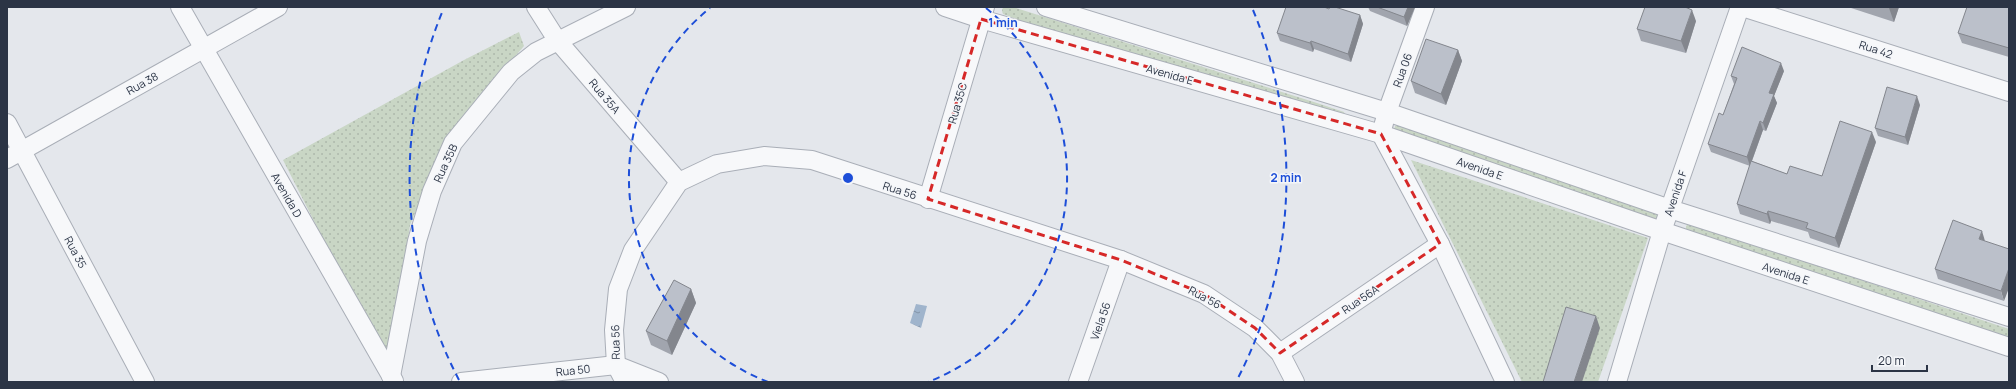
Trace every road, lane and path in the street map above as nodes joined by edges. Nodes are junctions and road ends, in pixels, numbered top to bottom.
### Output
1 (180, 7) edge
2 (278, 7) edge
3 (536, 7) edge
4 (626, 7) edge
5 (945, 7) edge
6 (1046, 7) edge
7 (1425, 7) edge
8 (1741, 7) edge
9 (983, 13) edge
10 (557, 40) junction
11 (203, 49) junction
12 (2009, 92) edge
13 (1387, 112) junction
14 (7, 123) edge
15 (1381, 134) junction
16 (15, 155) edge
17 (679, 182) junction
18 (928, 199) junction
19 (1670, 209) junction
20 (1662, 231) junction
21 (1440, 244) junction
22 (1121, 260) junction
23 (2009, 317) edge
24 (2009, 347) edge
25 (1280, 353) junction
26 (616, 365) junction
27 (393, 379) edge
28 (145, 382) edge
29 (461, 382) edge
30 (625, 382) edge
31 (659, 382) edge
32 (1078, 382) edge
33 (1295, 382) edge
34 (1504, 382) edge
35 (1618, 382) edge

1 - 11 street, Avenida D
2 - 11 street, Rua 38
3 - 10 street, Rua 35A
4 - 10 street, Rua 35B
5 - 9 street, Avenida E
6 - 13 street, Avenida E
7 - 13 street, Rua 06
8 - 12 street, Rua 42
8 - 19 street, Avenida F
9 - 15 street, Avenida E
9 - 18 street, Rua 35C
10 - 17 street, Rua 35A
10 - 27 street, Rua 35B
11 - 16 street, Rua 38
11 - 27 street, Avenida D
13 - 15 street, Rua 06
13 - 19 street, Avenida E
14 - 16 street, Rua 35
15 - 20 street, Avenida E
15 - 21 street
16 - 28 street, Rua 35
17 - 18 street, Rua 56
17 - 26 street, Rua 56
18 - 22 street, Rua 56
19 - 20 street, Avenida F
19 - 23 street, Avenida E
20 - 24 street, Avenida E
20 - 35 street, Avenida F
21 - 25 street, Rua 56A
21 - 34 street
22 - 25 street, Rua 56
22 - 32 street, Viela 56
25 - 33 street, Rua 56
26 - 29 street, Rua 50
26 - 30 street, Rua 56
26 - 31 street, Rua 50

